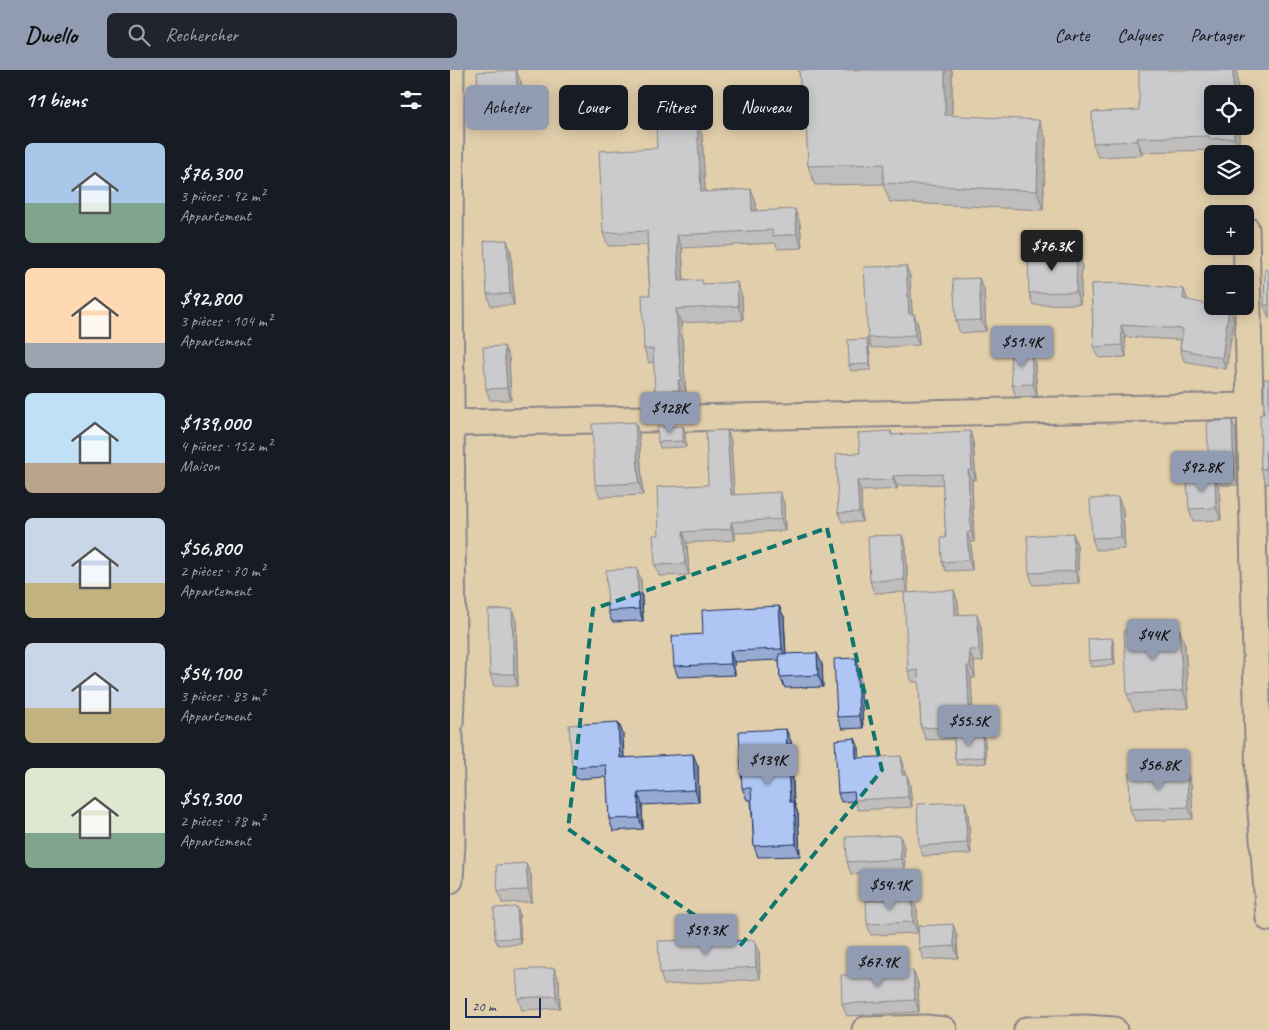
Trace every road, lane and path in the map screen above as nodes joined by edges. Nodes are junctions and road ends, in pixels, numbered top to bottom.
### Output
1 (452, 70) edge
2 (1247, 255) edge
3 (450, 276) edge
4 (451, 360) edge
5 (1251, 406) junction
6 (452, 424) junction
7 (451, 673) edge
8 (1263, 687) edge
9 (450, 724) edge
10 (450, 736) edge
11 (450, 880) edge
12 (1269, 918) edge
13 (866, 1030) edge
14 (944, 1030) edge
15 (1027, 1030) edge
16 (1114, 1030) edge

1 - 3 street
2 - 5 street
3 - 4 street
4 - 6 street
5 - 6 street
5 - 8 street
6 - 7 street
7 - 9 street
8 - 12 street
10 - 11 street
13 - 14 street
15 - 16 street

